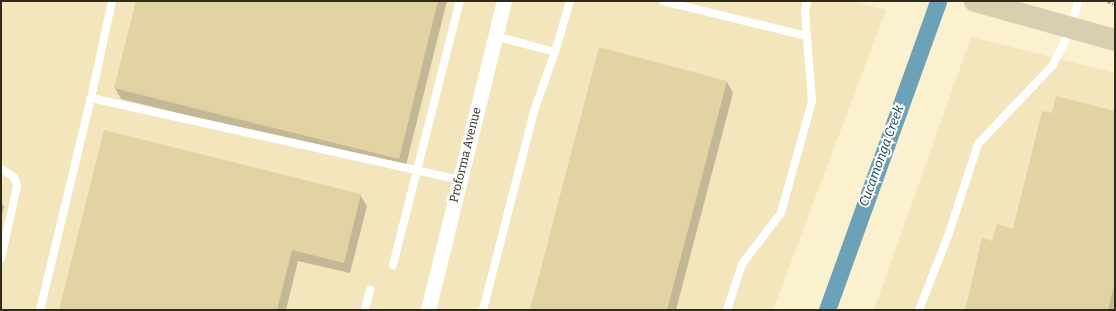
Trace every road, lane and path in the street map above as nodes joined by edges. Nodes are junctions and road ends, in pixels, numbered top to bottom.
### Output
1 (112, 1) edge
2 (460, 1) edge
3 (504, 1) edge
4 (570, 1) edge
5 (663, 1) edge
6 (807, 1) edge
7 (1078, 1) edge
8 (1108, 1) edge
9 (980, 2) edge
10 (1113, 4) dead end
11 (1072, 28) junction
12 (495, 36) junction
13 (807, 36) junction
14 (1115, 40) edge
15 (555, 52) junction
16 (91, 98) junction
17 (1, 169) edge
18 (417, 170) junction
19 (460, 180) junction
20 (1, 258) edge
21 (393, 265) dead end
22 (370, 290) dead end
23 (40, 310) edge
24 (366, 310) edge
25 (430, 310) edge
26 (483, 310) edge
27 (727, 310) edge
28 (920, 310) edge

1 - 16 lane
2 - 18 lane
3 - 12 street, Proforma Avenue
4 - 15 lane
5 - 13 lane
6 - 13 lane
7 - 11 lane
8 - 10 path
9 - 11 street
11 - 14 street
11 - 28 lane
12 - 15 lane
12 - 19 street, Proforma Avenue
13 - 27 lane
15 - 26 lane
16 - 18 lane
16 - 23 lane
17 - 20 lane
18 - 19 lane
18 - 21 lane
19 - 25 street, Proforma Avenue
22 - 24 lane

